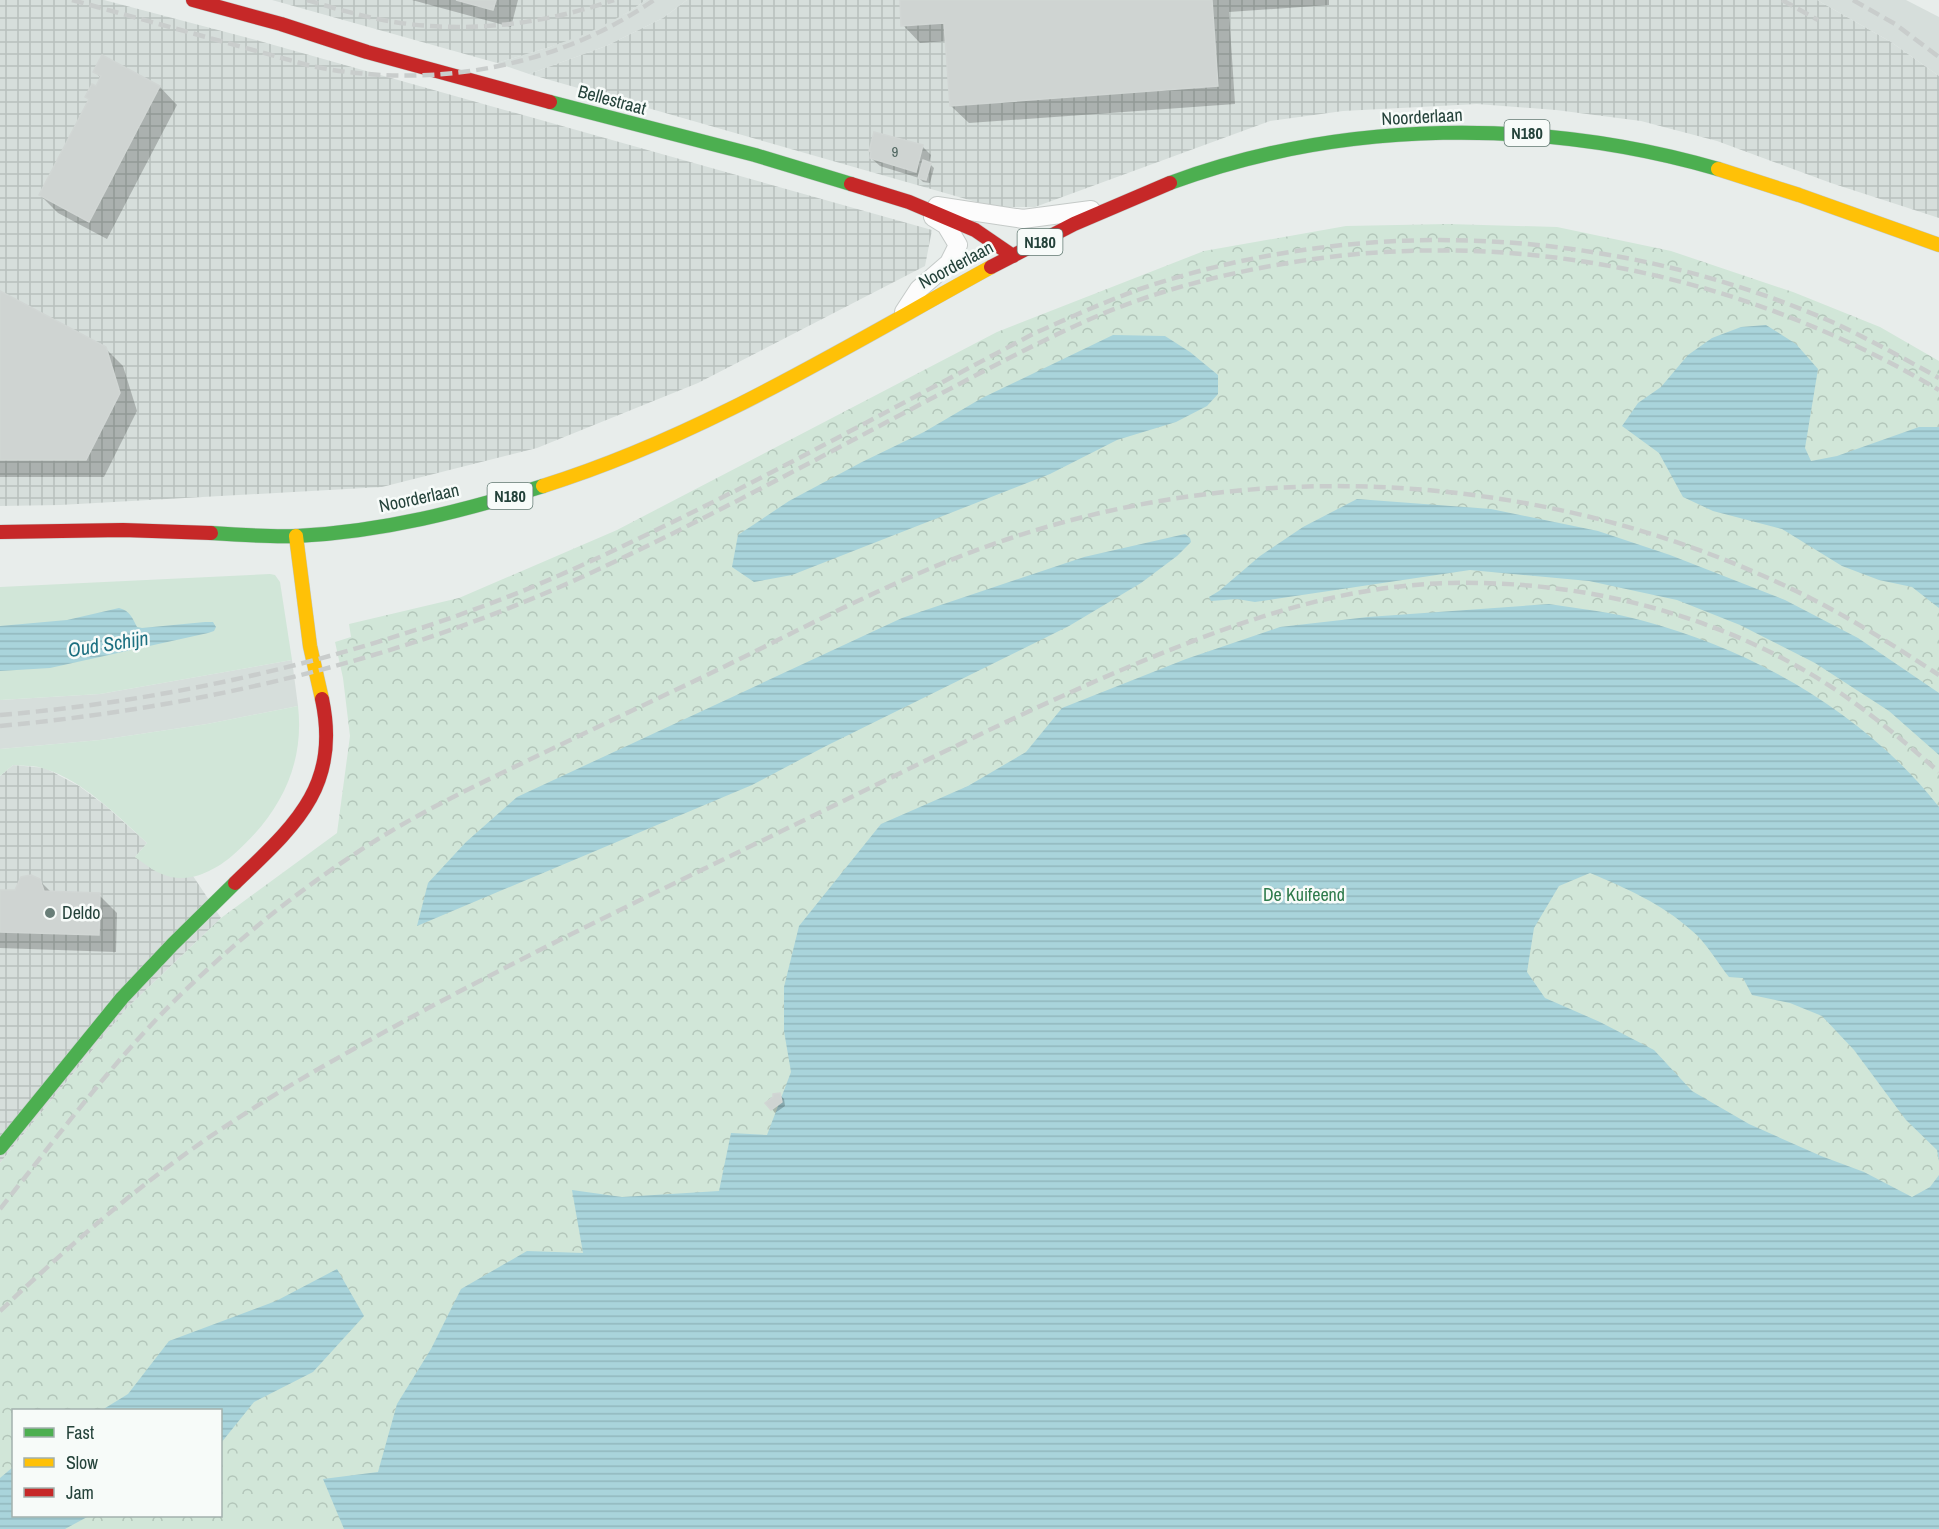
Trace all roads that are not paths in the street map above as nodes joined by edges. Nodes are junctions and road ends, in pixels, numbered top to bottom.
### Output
1 (193, 0) edge
2 (909, 202) junction
3 (1109, 209) junction
4 (1939, 245) edge
5 (1013, 255) junction
6 (902, 315) junction
7 (0, 532) edge
8 (296, 536) junction
9 (0, 1148) edge

1 - 2 main road, Bellestraat
2 - 3 street
2 - 5 main road, Bellestraat
2 - 6 street
3 - 4 main road, Noorderlaan / N180
3 - 5 main road, Noorderlaan / N180
5 - 6 main road, Noorderlaan / N180
6 - 8 main road, Noorderlaan / N180
7 - 8 main road, Noorderlaan / N180
8 - 9 main road

